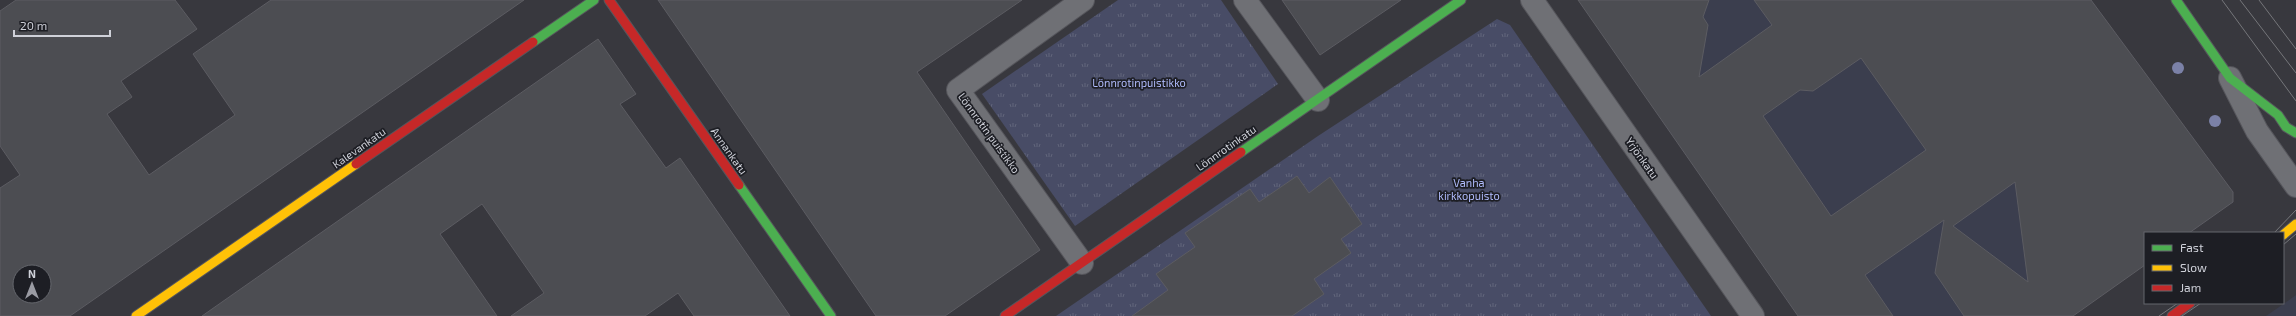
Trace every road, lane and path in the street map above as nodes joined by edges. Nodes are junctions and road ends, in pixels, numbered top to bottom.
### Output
1 (594, 0) edge
2 (609, 0) edge
3 (1083, 0) edge
4 (1245, 0) edge
5 (1461, 0) edge
6 (1532, 0) edge
7 (2176, 0) edge
8 (2230, 78) junction
9 (1318, 100) junction
10 (2296, 133) edge
11 (2296, 186) edge
12 (2296, 224) edge
13 (2284, 234) edge
14 (1082, 263) junction
15 (2189, 304) edge
16 (136, 316) edge
17 (831, 316) edge
18 (1005, 316) edge
19 (1754, 316) edge
20 (2172, 316) edge

1 - 16 street, Kalevankatu
2 - 17 street, Annankatu
3 - 14 street, Lönnrotin puistikko
4 - 9 street
5 - 9 street, Lönnrotinkatu
6 - 19 street, Yrjönkatu
7 - 8 street
8 - 10 street
8 - 11 street
9 - 14 street, Lönnrotinkatu
12 - 13 street
14 - 18 street, Lönnrotinkatu
15 - 20 street

